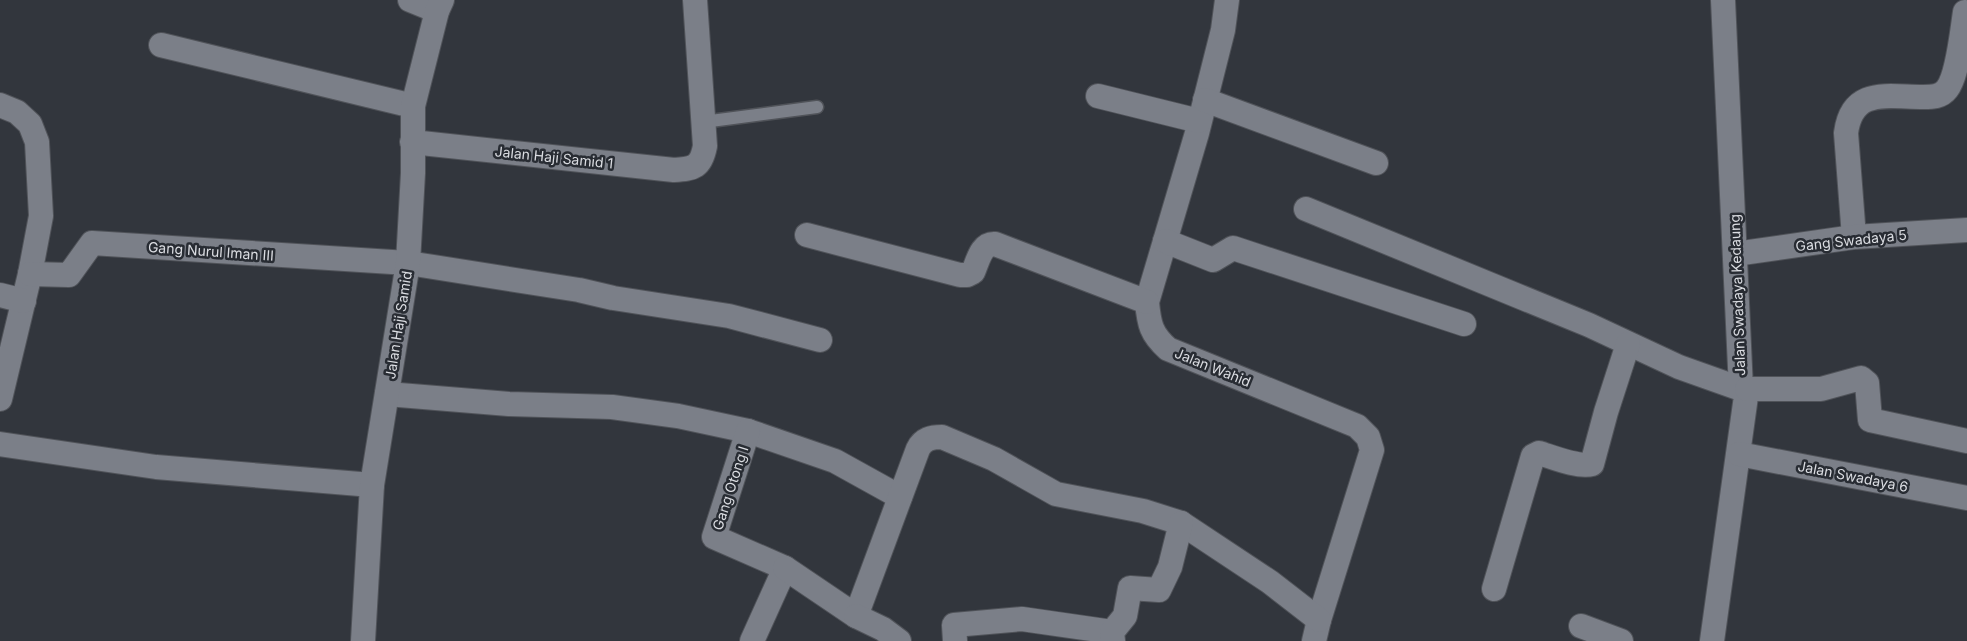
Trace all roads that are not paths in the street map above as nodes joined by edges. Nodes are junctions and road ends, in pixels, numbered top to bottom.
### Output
1 (410, 0) edge
2 (695, 0) edge
3 (1227, 0) edge
4 (1723, 0) edge
5 (440, 5) edge
6 (1965, 12) dead end
7 (161, 45) dead end
8 (1098, 96) dead end
9 (3, 106) edge
10 (413, 106) junction
11 (817, 107) dead end
12 (1202, 111) junction
13 (703, 122) junction
14 (412, 142) junction
15 (1376, 163) dead end
16 (1306, 210) dead end
17 (1967, 230) edge
18 (807, 236) dead end
19 (1854, 237) junction
20 (1165, 241) junction
21 (1735, 254) junction
22 (408, 263) junction
23 (30, 274) junction
24 (0, 294) edge
25 (24, 301) junction
26 (1147, 302) junction
27 (1464, 324) dead end
28 (820, 340) dead end
29 (1628, 344) junction
30 (1744, 389) junction
31 (387, 394) junction
32 (0, 399) edge
33 (748, 431) junction
34 (1967, 441) edge
35 (0, 444) edge
36 (1739, 454) junction
37 (372, 485) junction
38 (900, 497) junction
39 (1967, 498) edge
40 (1181, 523) junction
41 (785, 568) junction
42 (1494, 589) dead end
43 (856, 616) junction
44 (1581, 626) dead end
45 (1317, 630) edge
46 (1112, 637) edge
47 (363, 641) edge
48 (752, 641) edge
49 (899, 641) edge
50 (955, 641) edge
51 (1621, 641) edge
52 (1712, 641) edge

1 - 5 street
2 - 13 street
3 - 12 street, Jalan Wahid
4 - 21 street, Jalan Swadaya Kedaung
5 - 10 street, Jalan Haji Samid
6 - 19 street
7 - 10 street
8 - 12 street
9 - 23 street
10 - 14 street, Jalan Haji Samid
11 - 13 lane
12 - 15 street
12 - 20 street, Jalan Wahid
13 - 14 street, Jalan Haji Samid 1
14 - 22 street, Jalan Haji Samid
16 - 29 street
17 - 19 street, Gang Swadaya 5
18 - 26 street
19 - 21 street, Gang Swadaya 5
20 - 26 street, Jalan Wahid
20 - 27 street
21 - 30 street, Jalan Swadaya Kedaung
22 - 23 street, Gang Nurul Iman III
22 - 28 street
22 - 31 street, Jalan Haji Samid
23 - 25 street
24 - 25 street
25 - 32 street
26 - 45 street, Jalan Wahid
29 - 30 street
29 - 42 street
30 - 34 street
30 - 36 street, Jalan Swadaya Kedaung
31 - 33 street
31 - 37 street, Jalan Haji Samid
33 - 38 street
33 - 41 street, Gang Otong I
35 - 37 street
36 - 39 street, Jalan Swadaya 6
36 - 52 street, Jalan Swadaya Kedaung
37 - 47 street, Jalan Haji Samid
38 - 40 street
38 - 43 street
40 - 45 street
40 - 46 street
41 - 43 street
41 - 48 street
43 - 49 street
44 - 51 street
46 - 50 street

